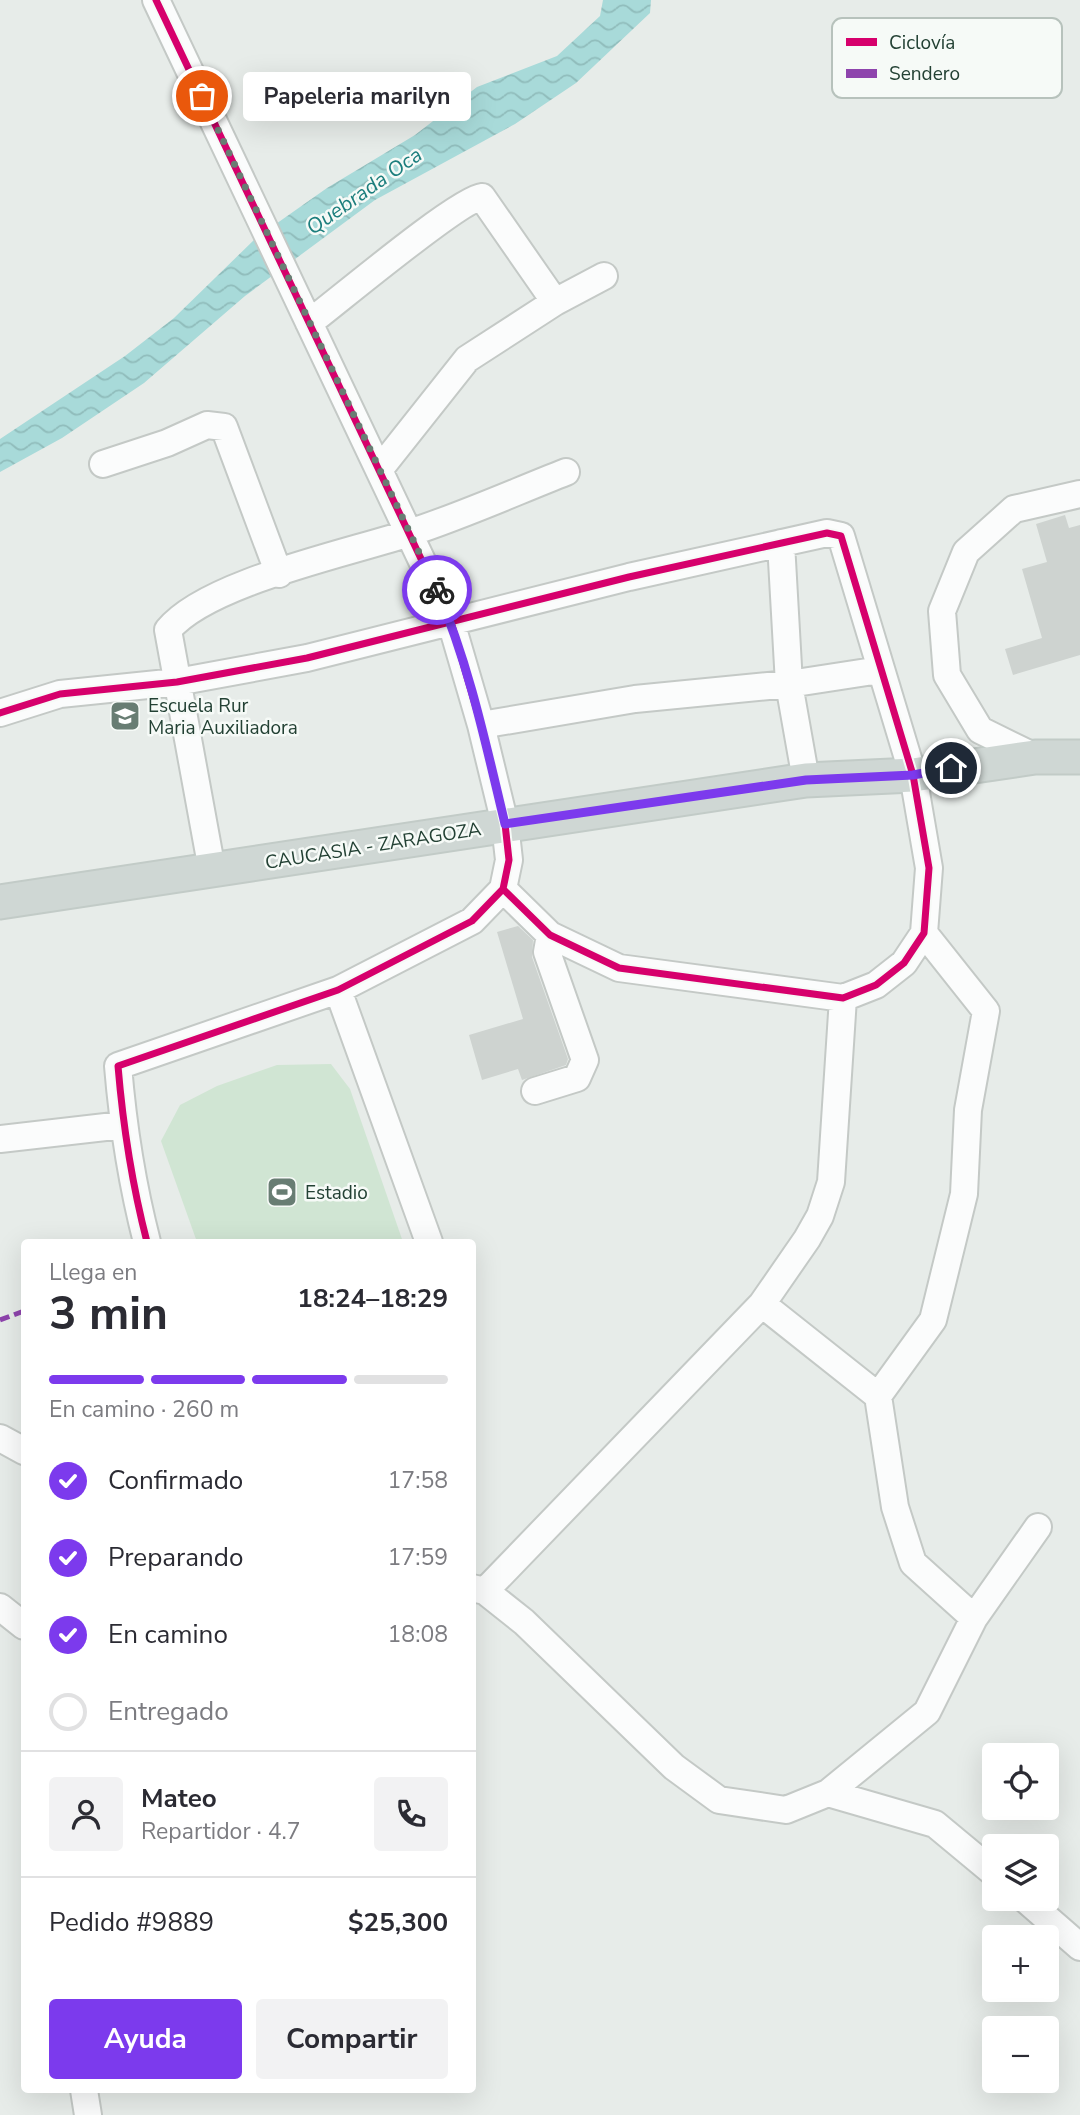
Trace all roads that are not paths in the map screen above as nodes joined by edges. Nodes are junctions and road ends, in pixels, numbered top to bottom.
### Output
1 (156, 0) edge
2 (604, 276) dead end
3 (555, 302) junction
4 (309, 323) junction
5 (103, 464) dead end
6 (379, 470) junction
7 (566, 472) dead end
8 (1080, 494) edge
9 (411, 533) junction
10 (781, 543) junction
11 (279, 574) junction
12 (451, 622) junction
13 (880, 670) junction
14 (177, 682) junction
15 (789, 684) junction
16 (0, 712) edge
17 (481, 725) junction
18 (1035, 757) junction
19 (1080, 757) edge
20 (913, 775) junction
21 (806, 780) junction
22 (505, 824) junction
23 (212, 870) junction
24 (503, 889) junction
25 (0, 902) edge
26 (924, 933) junction
27 (550, 935) junction
28 (338, 990) junction
29 (843, 998) junction
30 (535, 1091) dead end
31 (123, 1125) junction
32 (0, 1139) edge
33 (146, 1239) edge
34 (428, 1239) edge
35 (762, 1304) junction
36 (878, 1396) junction
37 (0, 1438) edge
38 (21, 1449) edge
39 (1038, 1527) dead end
40 (479, 1590) edge
41 (0, 1607) edge
42 (974, 1618) junction
43 (21, 1624) edge
44 (828, 1793) junction
45 (982, 1863) edge
46 (1039, 1911) edge
47 (1080, 1947) edge
48 (84, 2093) edge
49 (88, 2115) edge

1 - 4 street
2 - 3 street
3 - 4 street
3 - 6 street
4 - 6 street
5 - 11 street
6 - 9 street
7 - 9 street
8 - 18 street
9 - 11 street
9 - 12 street
10 - 12 street
10 - 13 street
10 - 15 street
11 - 14 street
12 - 14 street
12 - 17 street
13 - 15 street
13 - 20 street
14 - 16 street
14 - 23 street
15 - 17 street
15 - 21 street
17 - 22 street
18 - 19 main road, CAUCASIA - ZARAGOZA
18 - 20 main road, CAUCASIA - ZARAGOZA
20 - 21 main road, CAUCASIA - ZARAGOZA
20 - 26 street
21 - 22 main road, CAUCASIA - ZARAGOZA
22 - 23 main road, CAUCASIA - ZARAGOZA
22 - 24 street
23 - 25 main road, CAUCASIA - ZARAGOZA
24 - 27 street
24 - 28 street
26 - 29 street
26 - 36 street
27 - 29 street
27 - 30 street
28 - 31 street
28 - 34 street
29 - 35 street
31 - 32 street
31 - 33 street
35 - 36 street
35 - 40 street
36 - 42 street
37 - 38 street
39 - 42 street
40 - 44 street
41 - 43 street
42 - 44 street
44 - 45 street
46 - 47 street
48 - 49 street

